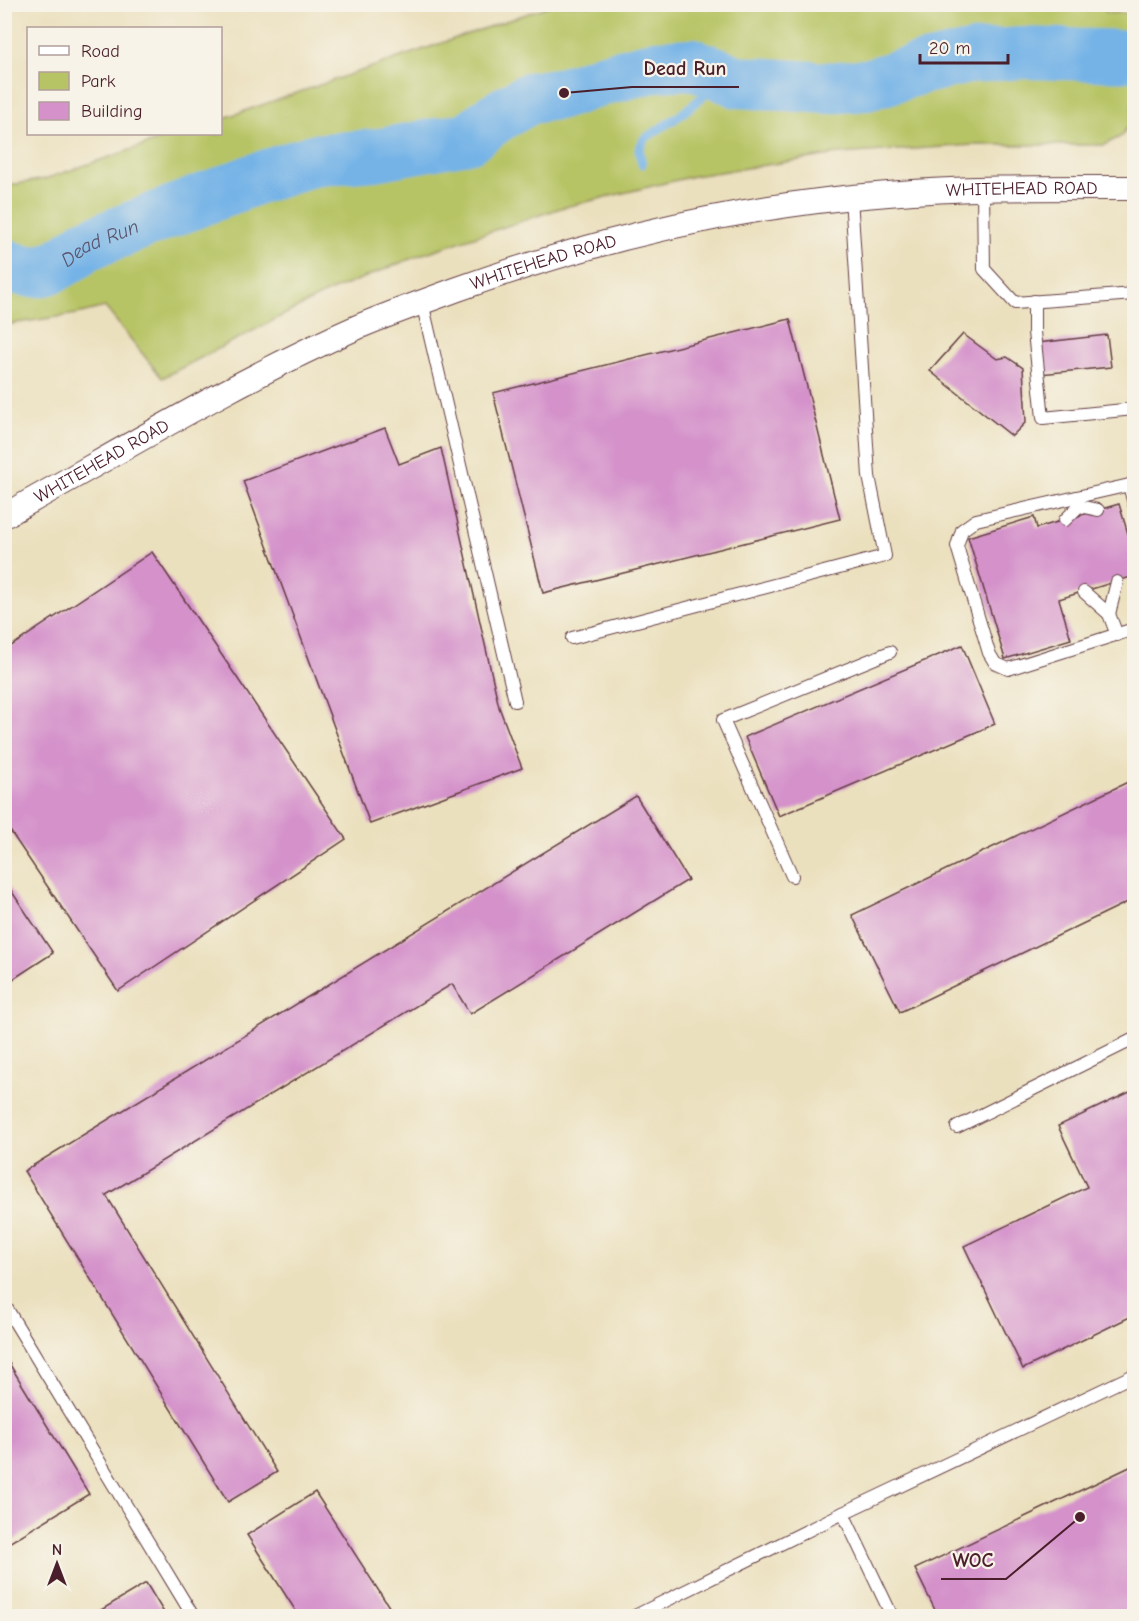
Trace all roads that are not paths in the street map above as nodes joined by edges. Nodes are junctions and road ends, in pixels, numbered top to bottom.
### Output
1 (1134, 188) edge
2 (983, 189) junction
3 (851, 198) junction
4 (1134, 294) edge
5 (1034, 301) junction
6 (422, 302) junction
7 (1134, 410) edge
8 (1132, 484) edge
9 (1078, 501) junction
10 (1134, 504) edge
11 (1098, 510) dead end
12 (4, 516) edge
13 (1065, 520) dead end
14 (1117, 582) dead end
15 (1084, 592) dead end
16 (1109, 614) junction
17 (1134, 629) edge
18 (1117, 635) junction
19 (572, 638) dead end
20 (890, 652) dead end
21 (515, 701) dead end
22 (792, 876) dead end
23 (1134, 1039) edge
24 (957, 1127) dead end
25 (4, 1304) edge
26 (1134, 1375) edge
27 (843, 1513) junction
28 (193, 1617) edge
29 (635, 1617) edge
30 (892, 1617) edge

1 - 2 street, WHITEHEAD ROAD
2 - 3 street, WHITEHEAD ROAD
2 - 5 lane
3 - 6 street, WHITEHEAD ROAD
3 - 19 lane
4 - 5 lane
5 - 7 lane
6 - 12 street, WHITEHEAD ROAD
6 - 21 lane
8 - 9 lane
8 - 10 lane
9 - 11 lane
9 - 13 lane
9 - 18 lane
14 - 16 lane
15 - 16 lane
16 - 18 lane
17 - 18 lane
20 - 22 lane
23 - 24 lane
25 - 28 lane
26 - 27 lane
27 - 29 lane
27 - 30 lane

